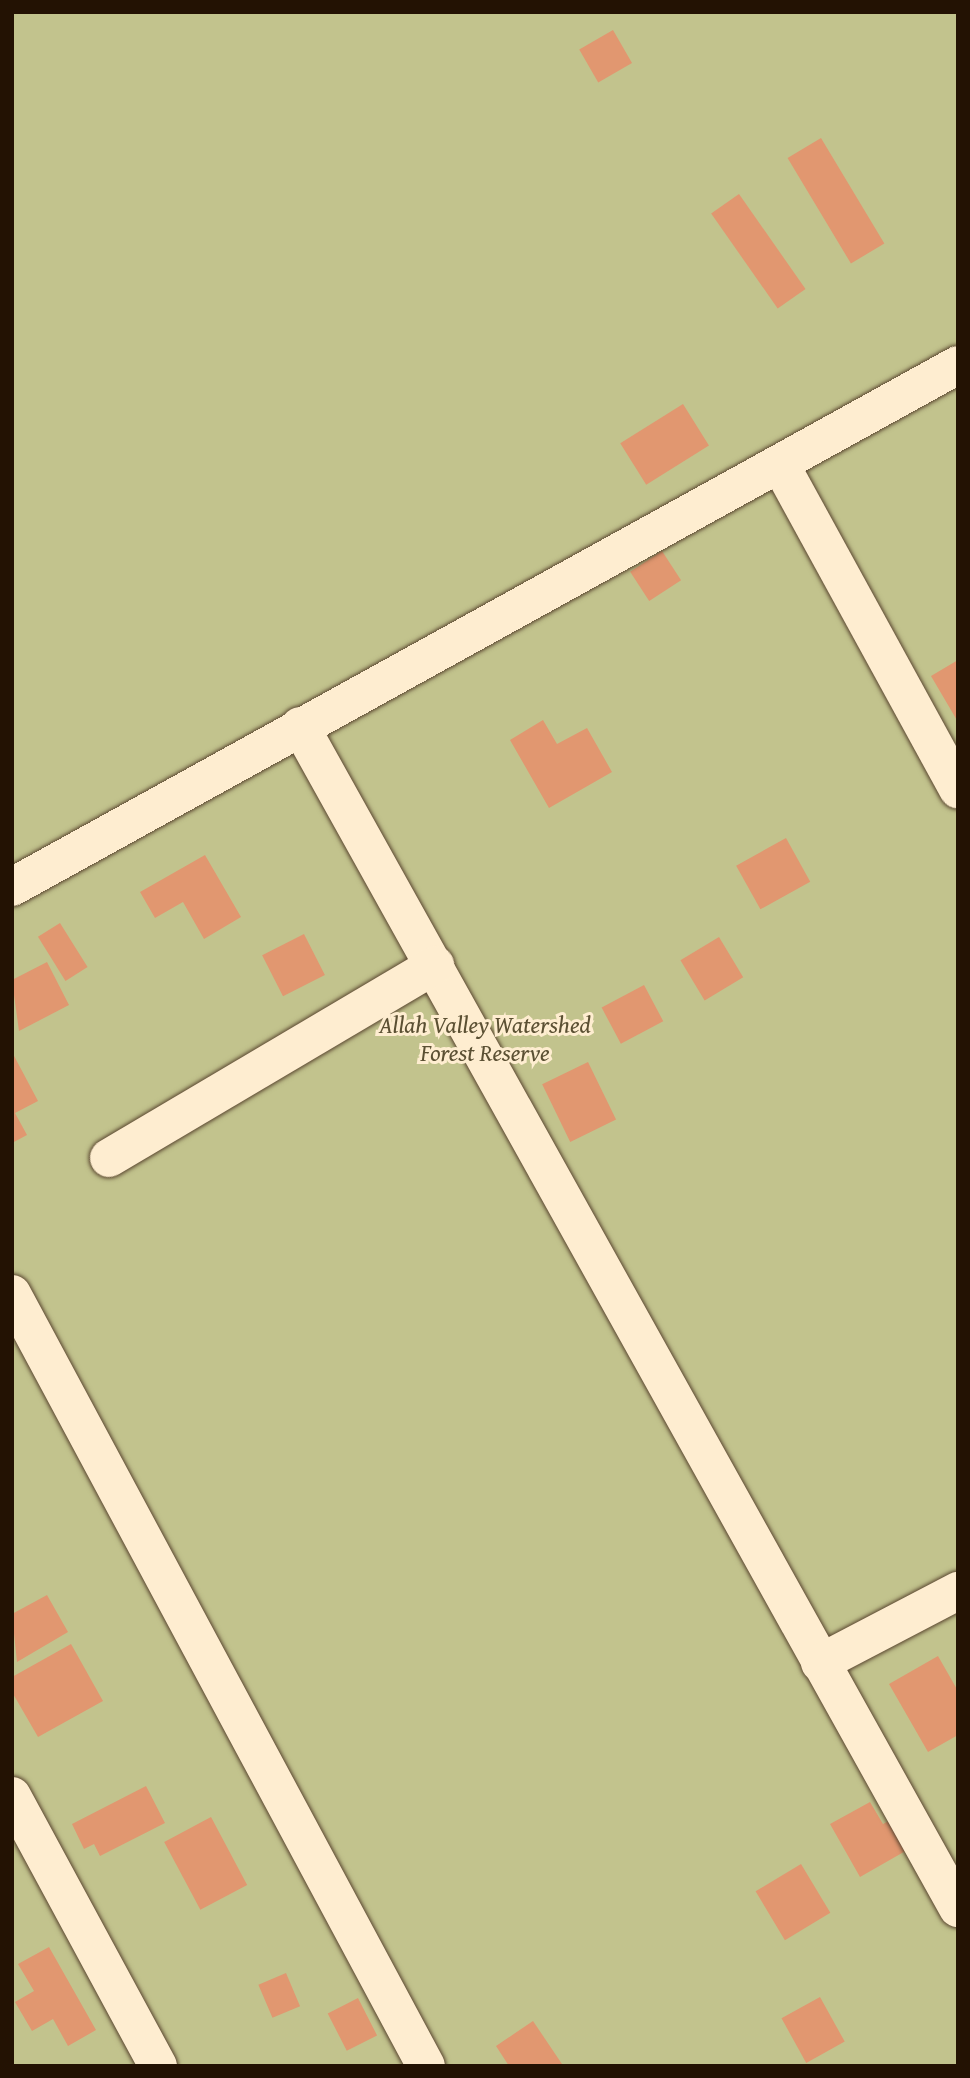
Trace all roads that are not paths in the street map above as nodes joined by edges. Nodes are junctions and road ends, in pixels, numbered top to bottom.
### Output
1 (958, 365) edge
2 (780, 464) junction
3 (300, 726) junction
4 (958, 789) edge
5 (12, 887) edge
6 (435, 965) junction
7 (109, 1158) dead end
8 (12, 1294) edge
9 (958, 1591) edge
10 (820, 1663) junction
11 (12, 1796) edge
12 (955, 1895) edge
13 (158, 2066) edge
14 (426, 2066) edge

1 - 2 street
2 - 3 street
2 - 4 street
3 - 5 street
3 - 6 street
6 - 7 street
6 - 10 street
8 - 14 street
9 - 10 street
10 - 12 street
11 - 13 street

